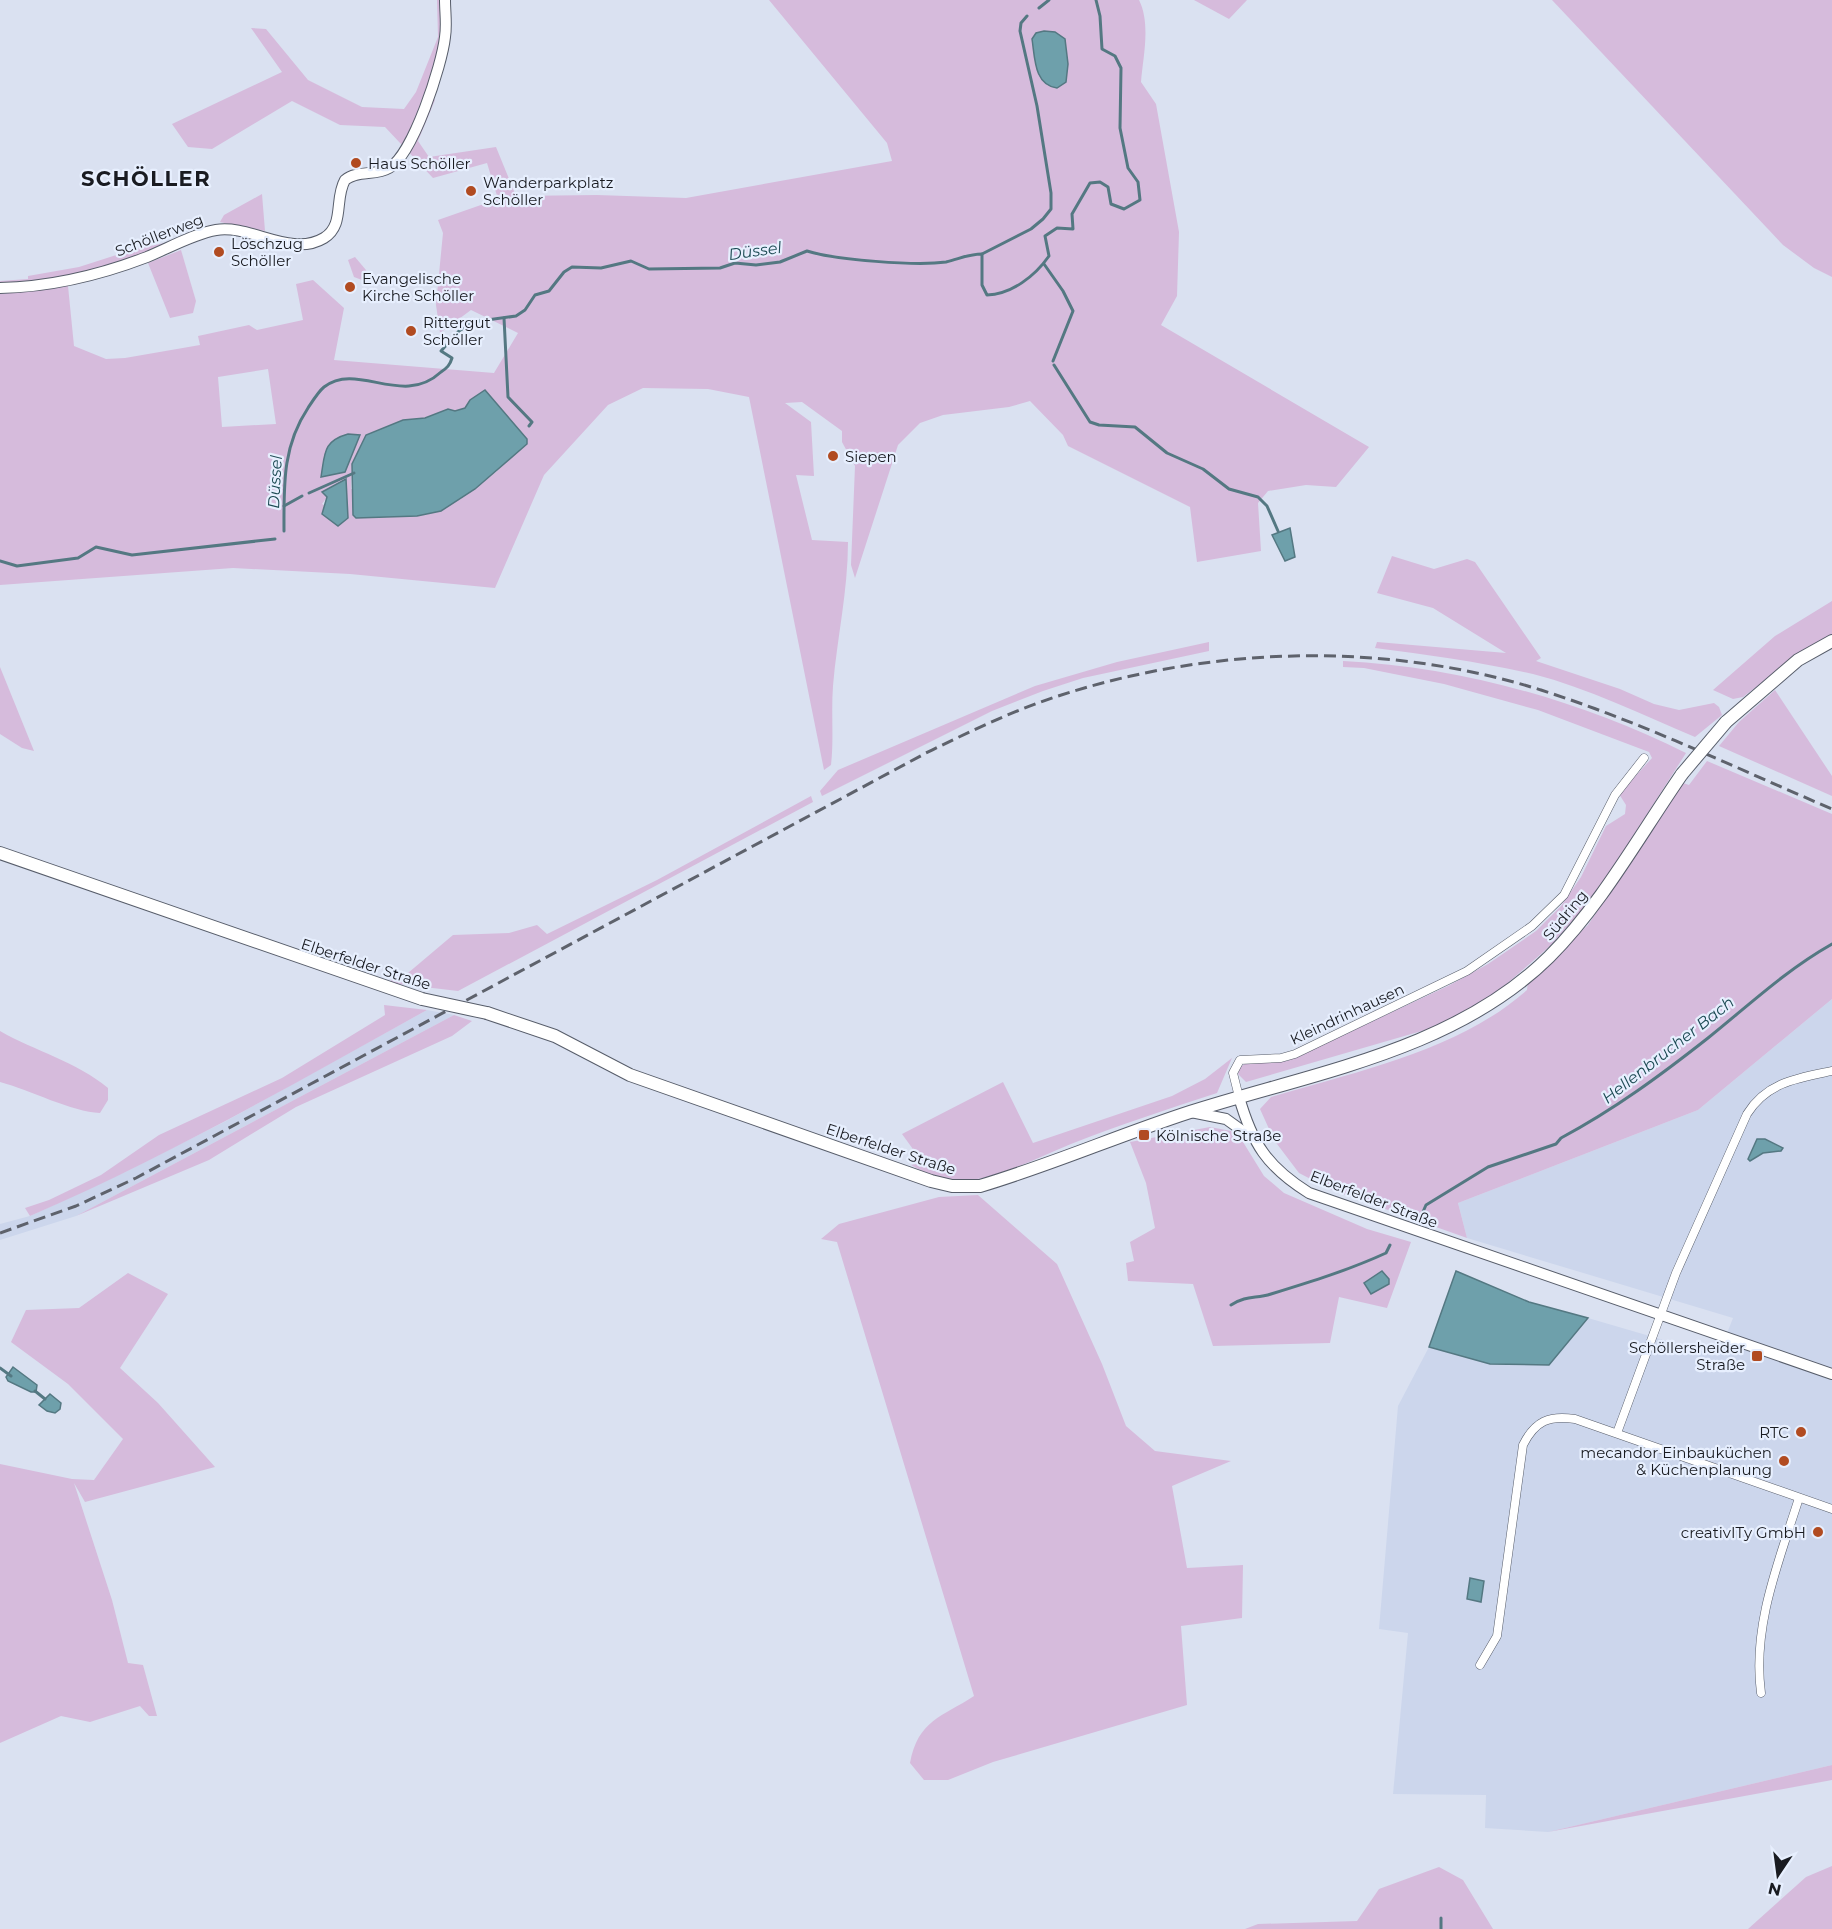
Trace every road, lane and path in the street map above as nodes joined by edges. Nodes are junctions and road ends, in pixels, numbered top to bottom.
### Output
1 (445, 0) edge
2 (0, 288) edge
3 (1832, 641) edge
4 (1644, 758) dead end
5 (0, 853) edge
6 (1832, 1071) edge
7 (1239, 1097) junction
8 (1191, 1112) junction
9 (1253, 1139) junction
10 (1660, 1315) junction
11 (1832, 1374) edge
12 (1617, 1433) junction
13 (1798, 1498) junction
14 (1832, 1509) edge
15 (1480, 1665) dead end
16 (1761, 1693) dead end

1 - 2 street, Schöllerweg
3 - 7 main road, Südring, bridge
4 - 7 street, Kleindrinhausen
5 - 8 main road, Elberfelder Straße, bridge
6 - 10 street
7 - 8 main road, Elberfelder Straße
7 - 9 street, Elberfelder Straße
8 - 9 street
9 - 10 street, Elberfelder Straße
10 - 11 street, Elberfelder Straße
10 - 12 street
12 - 13 street
12 - 15 street
13 - 14 street
13 - 16 street

